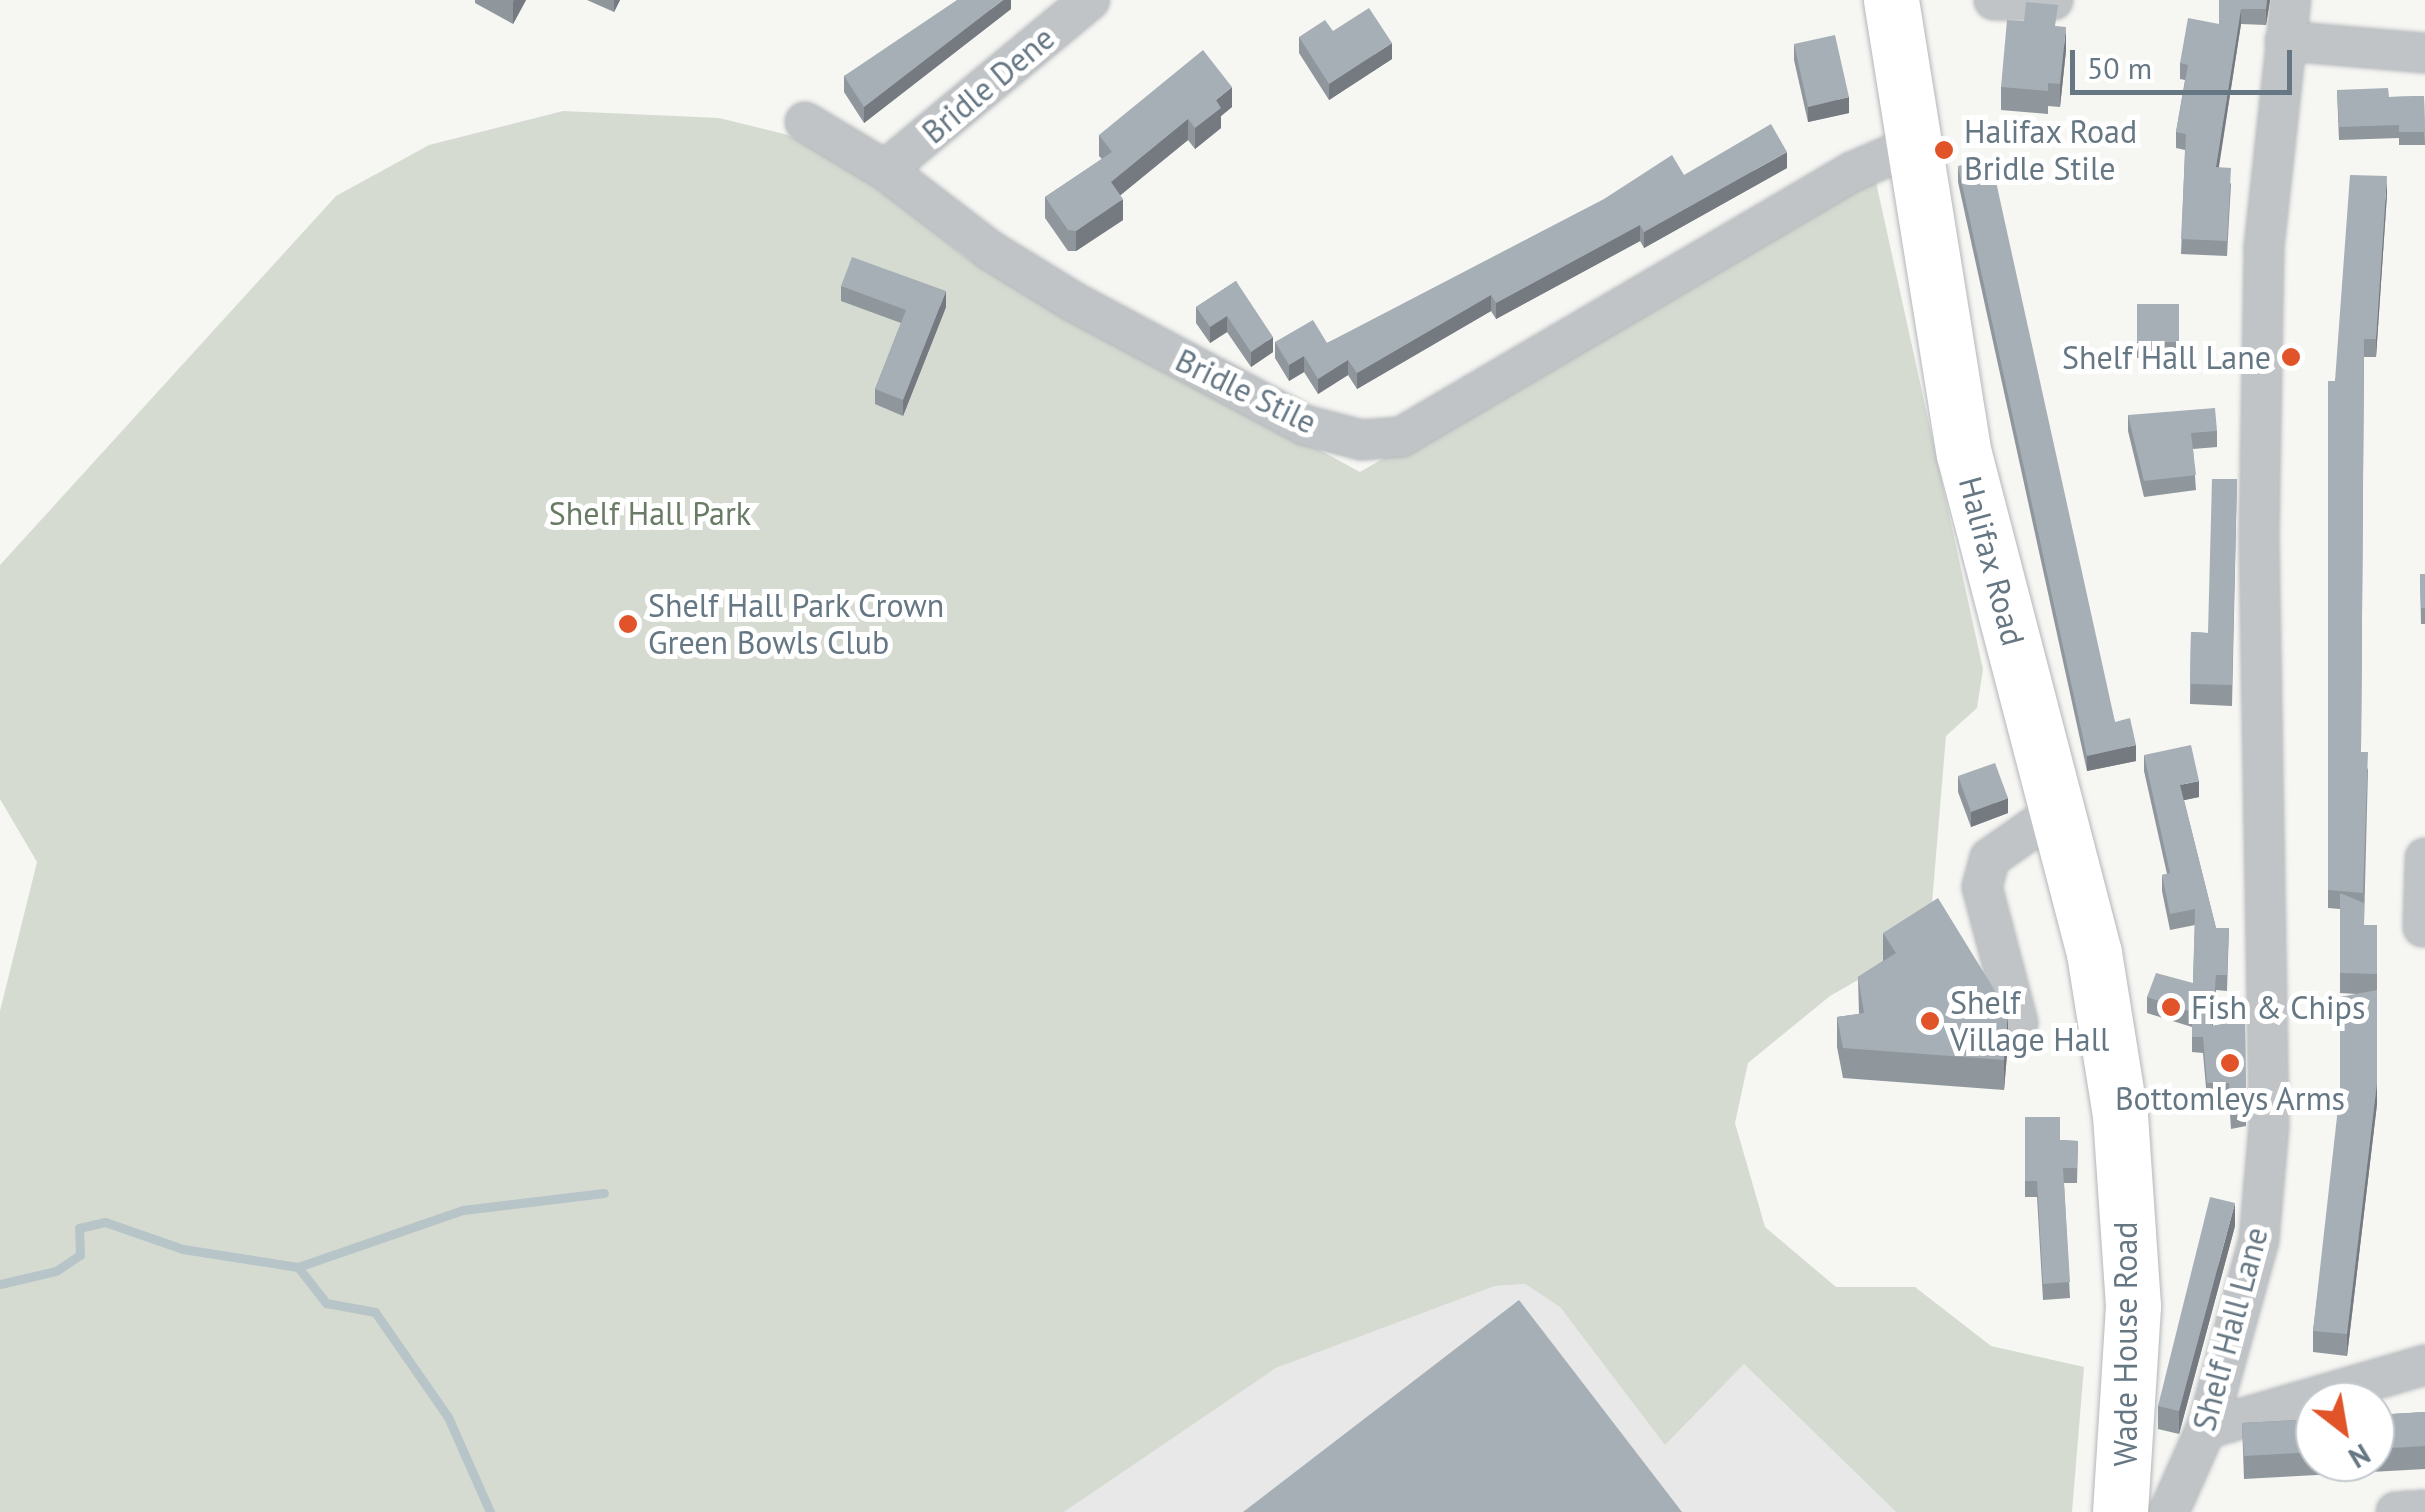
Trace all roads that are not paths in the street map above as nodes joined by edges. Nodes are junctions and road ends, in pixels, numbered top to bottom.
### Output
1 (1090, 0) edge
2 (1891, 0) edge
3 (1994, 0) edge
4 (2053, 0) edge
5 (2291, 0) edge
6 (2285, 41) junction
7 (2425, 53) edge
8 (805, 122) dead end
9 (1914, 145) junction
10 (885, 170) junction
11 (2057, 812) junction
12 (2425, 858) edge
13 (2423, 927) edge
14 (2018, 1024) dead end
15 (2120, 1116) joint
16 (2425, 1365) edge
17 (2206, 1429) junction
18 (2425, 1510) edge
19 (2120, 1512) edge
20 (2168, 1512) edge
21 (2396, 1512) edge

1 - 10 street, Bridle Dene
2 - 9 highway, Halifax Road
3 - 4 street
5 - 6 street, Shelf Hall Lane
6 - 7 street
6 - 17 street, Shelf Hall Lane
8 - 10 street, Bridle Stile
9 - 10 street, Bridle Stile
9 - 11 highway, Halifax Road
11 - 14 street
11 - 15 highway, Halifax Road
12 - 13 street
15 - 19 highway, Wade House Road
16 - 17 street
17 - 20 street, Shelf Hall Lane
18 - 21 street

